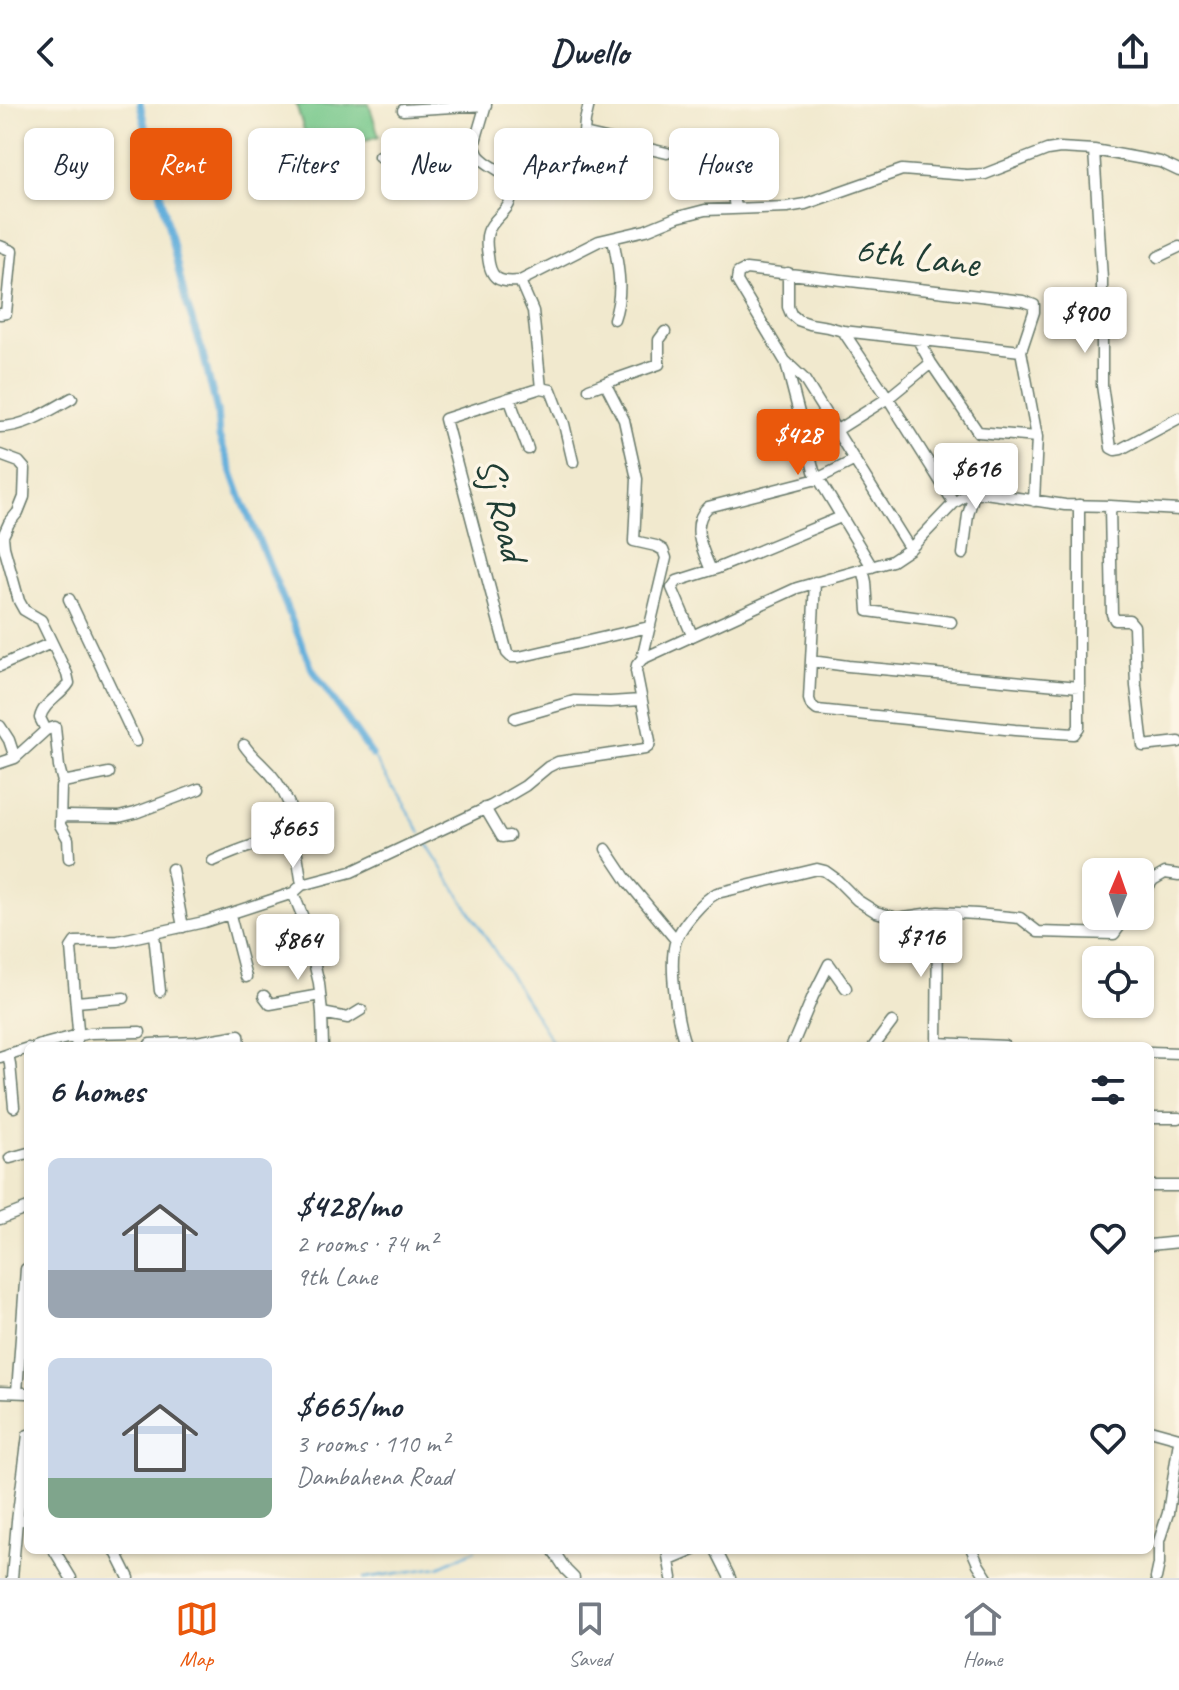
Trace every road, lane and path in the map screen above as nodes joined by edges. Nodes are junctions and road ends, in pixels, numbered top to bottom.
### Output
1 (589, 104) edge
2 (486, 105) edge
3 (403, 110) dead end
4 (585, 128) edge
5 (478, 132) edge
6 (653, 150) edge
7 (1094, 150) junction
8 (478, 153) edge
9 (667, 153) dead end
10 (1179, 171) edge
11 (734, 200) edge
12 (735, 208) junction
13 (613, 238) junction
14 (0, 246) edge
15 (1179, 247) edge
16 (1158, 257) dead end
17 (788, 273) junction
18 (520, 281) junction
19 (0, 314) edge
20 (614, 319) dead end
21 (843, 331) junction
22 (665, 332) dead end
23 (918, 340) junction
24 (1021, 351) junction
25 (785, 361) junction
26 (931, 363) junction
27 (605, 383) junction
28 (541, 388) junction
29 (589, 389) dead end
30 (72, 398) dead end
31 (509, 398) junction
32 (888, 398) junction
33 (1179, 418) edge
34 (0, 427) edge
35 (837, 430) junction
36 (1037, 437) junction
37 (528, 449) dead end
38 (0, 455) edge
39 (855, 460) junction
40 (573, 462) dead end
41 (817, 479) junction
42 (974, 494) junction
43 (1034, 501) junction
44 (954, 503) junction
45 (1079, 505) junction
46 (1110, 506) junction
47 (1179, 510) edge
48 (841, 517) junction
49 (910, 549) junction
50 (963, 554) dead end
51 (867, 568) junction
52 (711, 570) junction
53 (815, 582) junction
54 (69, 599) dead end
55 (951, 622) dead end
56 (649, 627) junction
57 (692, 635) junction
58 (51, 643) junction
59 (642, 659) junction
60 (811, 661) junction
61 (0, 666) edge
62 (1079, 687) junction
63 (641, 700) junction
64 (515, 718) dead end
65 (0, 726) edge
66 (46, 730) junction
67 (136, 741) dead end
68 (1179, 742) edge
69 (244, 745) dead end
70 (15, 758) junction
71 (0, 763) edge
72 (109, 773) dead end
73 (63, 782) junction
74 (199, 789) dead end
75 (485, 808) junction
76 (60, 818) junction
77 (509, 836) dead end
78 (293, 838) junction
79 (606, 849) dead end
80 (69, 858) dead end
81 (213, 861) dead end
82 (172, 869) dead end
83 (1179, 875) edge
84 (1154, 879) edge
85 (302, 885) junction
86 (293, 893) junction
87 (938, 912) junction
88 (230, 915) junction
89 (183, 927) junction
90 (1117, 930) edge
91 (154, 934) junction
92 (676, 940) junction
93 (246, 977) dead end
94 (846, 988) dead end
95 (160, 991) dead end
96 (320, 995) junction
97 (264, 996) dead end
98 (124, 998) dead end
99 (76, 1002) junction
100 (361, 1010) dead end
101 (322, 1013) junction
102 (892, 1022) dead end
103 (140, 1032) dead end
104 (76, 1041) edge
105 (196, 1042) edge
106 (240, 1042) edge
107 (323, 1042) edge
108 (684, 1042) edge
109 (794, 1042) edge
110 (877, 1042) edge
111 (937, 1042) edge
112 (24, 1049) edge
113 (1154, 1052) edge
114 (1179, 1053) edge
115 (4, 1055) edge
116 (14, 1107) dead end
117 (1154, 1118) edge
118 (1179, 1118) edge
119 (24, 1154) edge
120 (10, 1158) dead end
121 (1154, 1186) edge
122 (1179, 1186) edge
123 (24, 1210) edge
124 (0, 1219) edge
125 (1179, 1242) edge
126 (1154, 1245) edge
127 (24, 1331) edge
128 (0, 1392) edge
129 (22, 1393) edge
130 (1154, 1431) edge
131 (1179, 1440) edge
132 (24, 1492) edge
133 (22, 1520) edge
134 (56, 1554) edge
135 (117, 1554) edge
136 (556, 1554) edge
137 (718, 1554) edge
138 (974, 1554) edge
139 (669, 1555) edge
140 (12, 1578) edge
141 (71, 1578) edge
142 (129, 1578) edge
143 (574, 1578) edge
144 (672, 1578) edge
145 (730, 1578) edge
146 (987, 1578) edge
147 (1156, 1578) edge

1 - 4 street
2 - 3 street
2 - 5 street
6 - 9 street
7 - 10 street
7 - 12 street
7 - 33 street
8 - 18 street
11 - 12 street
12 - 13 street
13 - 18 street
13 - 20 street
14 - 19 street
15 - 16 street
17 - 21 street
17 - 24 street, 6th Lane
17 - 25 street, 6th Lane
18 - 28 street
21 - 23 street
21 - 32 street
22 - 27 street
23 - 24 street
23 - 26 street
24 - 36 street, 6th Lane
25 - 35 street
25 - 41 street
26 - 32 street
26 - 36 street
27 - 29 street
27 - 56 street
28 - 31 street, Sj Road
28 - 40 street, Sj Road
30 - 34 street
31 - 37 street
31 - 56 street, Sj Road
32 - 35 street
32 - 44 street
35 - 39 street
36 - 43 street, 6th Lane
38 - 58 street
39 - 41 street
39 - 49 street
41 - 48 street
41 - 52 street
42 - 43 street
42 - 44 street
42 - 50 street
43 - 45 street
44 - 49 street
45 - 46 street
45 - 62 street
46 - 47 street
46 - 68 street
48 - 51 street
48 - 52 street
49 - 51 street
51 - 53 street
51 - 55 street
52 - 57 street
53 - 57 street
53 - 60 street
54 - 67 street
56 - 59 street
57 - 59 street
58 - 61 street
58 - 66 street
59 - 63 street
60 - 62 street
60 - 62 street
63 - 64 street
63 - 75 street
65 - 70 street
66 - 70 street
66 - 73 street
69 - 78 street
70 - 71 street
72 - 73 street
73 - 76 street
74 - 76 street
75 - 77 street
75 - 85 street
76 - 80 street
78 - 81 street
78 - 85 street
79 - 92 street
82 - 89 street
83 - 84 street
85 - 86 street
86 - 88 street
86 - 96 street
87 - 90 street
87 - 92 street
87 - 111 street
88 - 89 street
88 - 93 street
89 - 91 street
91 - 95 street
91 - 99 street
92 - 108 street
94 - 109 street
96 - 97 street
96 - 101 street
98 - 99 street
99 - 104 street
100 - 101 street
101 - 107 street
102 - 110 street
103 - 104 street
105 - 106 street
112 - 115 street
113 - 114 street
115 - 116 street
117 - 118 street
119 - 120 street
121 - 122 street
123 - 124 street
125 - 126 street
127 - 129 street
128 - 129 street
130 - 131 street
131 - 147 street
132 - 133 street
133 - 140 street
134 - 141 street
135 - 142 street
136 - 143 street
137 - 145 street
138 - 146 street
139 - 144 street

